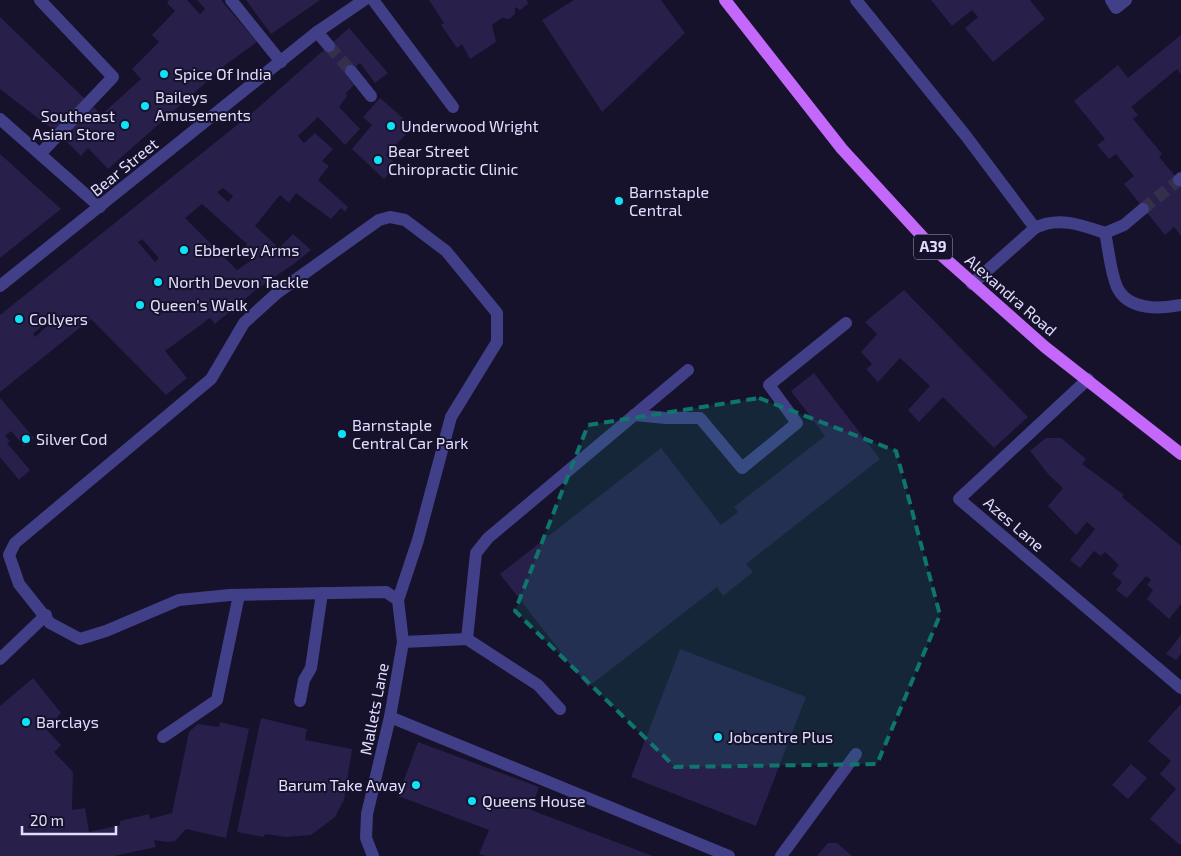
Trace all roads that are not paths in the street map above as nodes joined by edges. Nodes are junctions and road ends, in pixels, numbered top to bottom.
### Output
1 (40, 0) edge
2 (230, 0) edge
3 (364, 0) edge
4 (373, 0) edge
5 (725, 0) edge
6 (856, 0) edge
7 (1112, 0) edge
8 (1126, 0) edge
9 (317, 32) junction
10 (329, 46) tunnel mouth
11 (281, 62) junction
12 (350, 71) tunnel mouth
13 (371, 96) dead end
14 (453, 107) dead end
15 (0, 119) edge
16 (40, 154) junction
17 (100, 207) junction
18 (1143, 209) tunnel mouth
19 (1035, 228) junction
20 (1105, 233) junction
21 (972, 284) junction
22 (0, 286) edge
23 (1181, 304) edge
24 (846, 323) dead end
25 (688, 370) dead end
26 (1088, 379) junction
27 (634, 415) junction
28 (1181, 454) edge
29 (322, 593) junction
30 (239, 595) junction
31 (398, 600) junction
32 (46, 615) junction
33 (467, 639) junction
34 (403, 642) junction
35 (0, 659) edge
36 (1181, 688) edge
37 (300, 701) dead end
38 (560, 709) dead end
39 (390, 716) junction
40 (163, 738) dead end
41 (856, 754) dead end
42 (372, 854) edge
43 (357, 856) edge
44 (729, 856) edge
45 (781, 856) edge

1 - 16 street
2 - 11 street
3 - 9 street, Bear Street
4 - 14 street
5 - 21 main road, Alexandra Road / A39
6 - 19 street
7 - 8 street
9 - 10 street
9 - 11 street, Bear Street
11 - 17 street, Bear Street
12 - 13 street
15 - 16 street
16 - 17 street
17 - 22 street, Bear Street
18 - 20 street
19 - 20 street
19 - 21 street
20 - 23 street
21 - 26 main road, Alexandra Road / A39
24 - 27 street
25 - 27 street
26 - 28 main road, Alexandra Road / A39
26 - 36 street, Azes Lane
27 - 33 street
29 - 30 street
29 - 31 street
29 - 37 street
30 - 32 street
30 - 40 street
31 - 32 street
31 - 34 street, Mallets Lane
32 - 35 street
33 - 34 street
33 - 38 street
34 - 39 street, Mallets Lane
39 - 42 street, Mallets Lane
39 - 44 street
41 - 45 street
42 - 43 street

